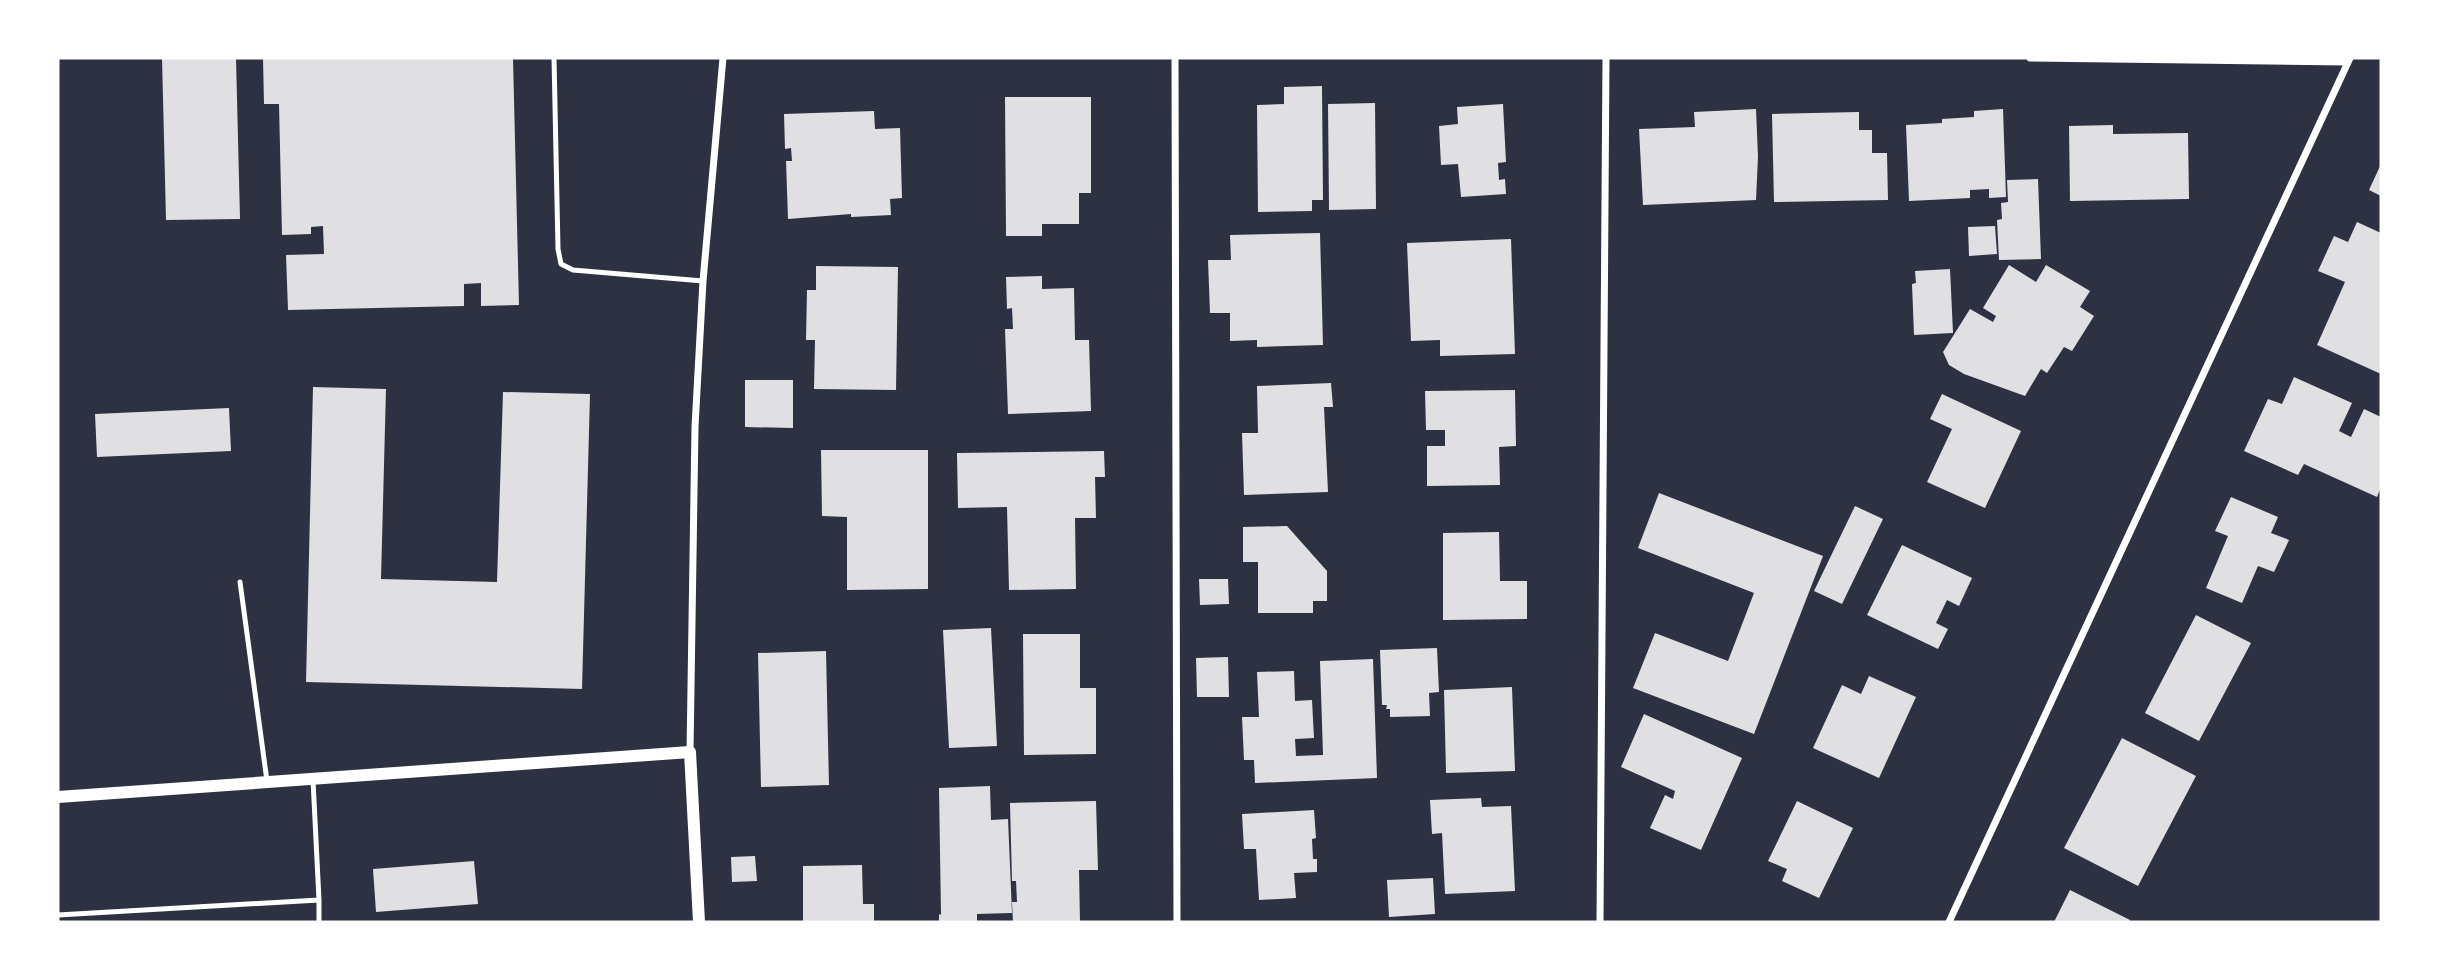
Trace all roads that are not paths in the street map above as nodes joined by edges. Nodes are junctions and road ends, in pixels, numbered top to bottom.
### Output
1 (554, 58) edge
2 (723, 58) edge
3 (1175, 58) edge
4 (1606, 58) edge
5 (2030, 58) edge
6 (2349, 60) edge
7 (703, 281) junction
8 (240, 582) dead end
9 (690, 752) junction
10 (313, 777) junction
11 (267, 781) junction
12 (58, 797) edge
13 (318, 900) junction
14 (58, 915) edge
15 (319, 922) edge
16 (699, 922) edge
17 (1177, 922) edge
18 (1600, 922) edge
19 (1949, 922) edge

1 - 7 lane
2 - 7 street
3 - 17 street
4 - 18 street
5 - 6 street
6 - 19 street
7 - 9 street
8 - 11 lane
9 - 10 street
9 - 16 street
10 - 11 street
10 - 13 lane
11 - 12 street
13 - 14 lane
13 - 15 lane

